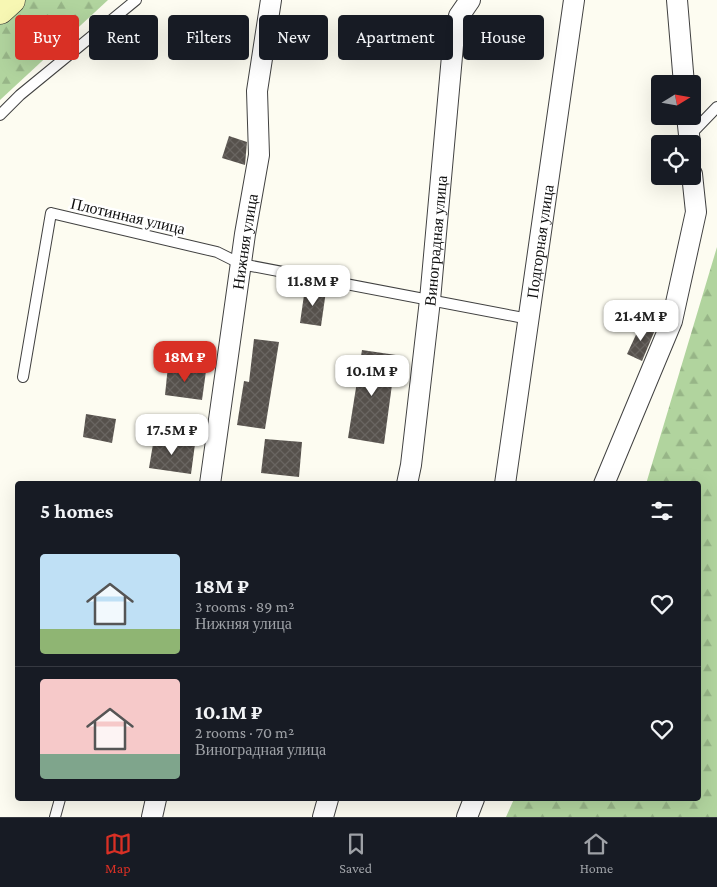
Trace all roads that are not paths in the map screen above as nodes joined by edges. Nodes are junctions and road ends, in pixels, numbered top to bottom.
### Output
1 (11, 0) edge
2 (136, 0) edge
3 (271, 0) edge
4 (470, 0) edge
5 (574, 0) edge
6 (677, 0) edge
7 (0, 10) edge
8 (683, 75) edge
9 (717, 107) edge
10 (0, 115) edge
11 (689, 132) edge
12 (693, 185) edge
13 (240, 264) junction
14 (430, 300) junction
15 (529, 319) junction
16 (22, 376) dead end
17 (210, 481) edge
18 (408, 481) edge
19 (505, 481) edge
20 (605, 481) edge
21 (59, 801) edge
22 (156, 801) edge
23 (328, 801) edge
24 (473, 801) edge
25 (55, 817) edge
26 (152, 817) edge
27 (324, 817) edge
28 (466, 817) edge

1 - 7 main road
2 - 10 lane
3 - 13 street, Нижняя улица
4 - 14 street, Виноградная улица
5 - 15 street, Подгорная улица
6 - 8 street
9 - 11 lane
12 - 20 street
13 - 14 lane
13 - 16 lane, Плотинная улица
13 - 17 street, Нижняя улица
14 - 15 lane
14 - 18 street, Виноградная улица
15 - 19 street, Подгорная улица
21 - 25 lane
22 - 26 street
23 - 27 street
24 - 28 street

